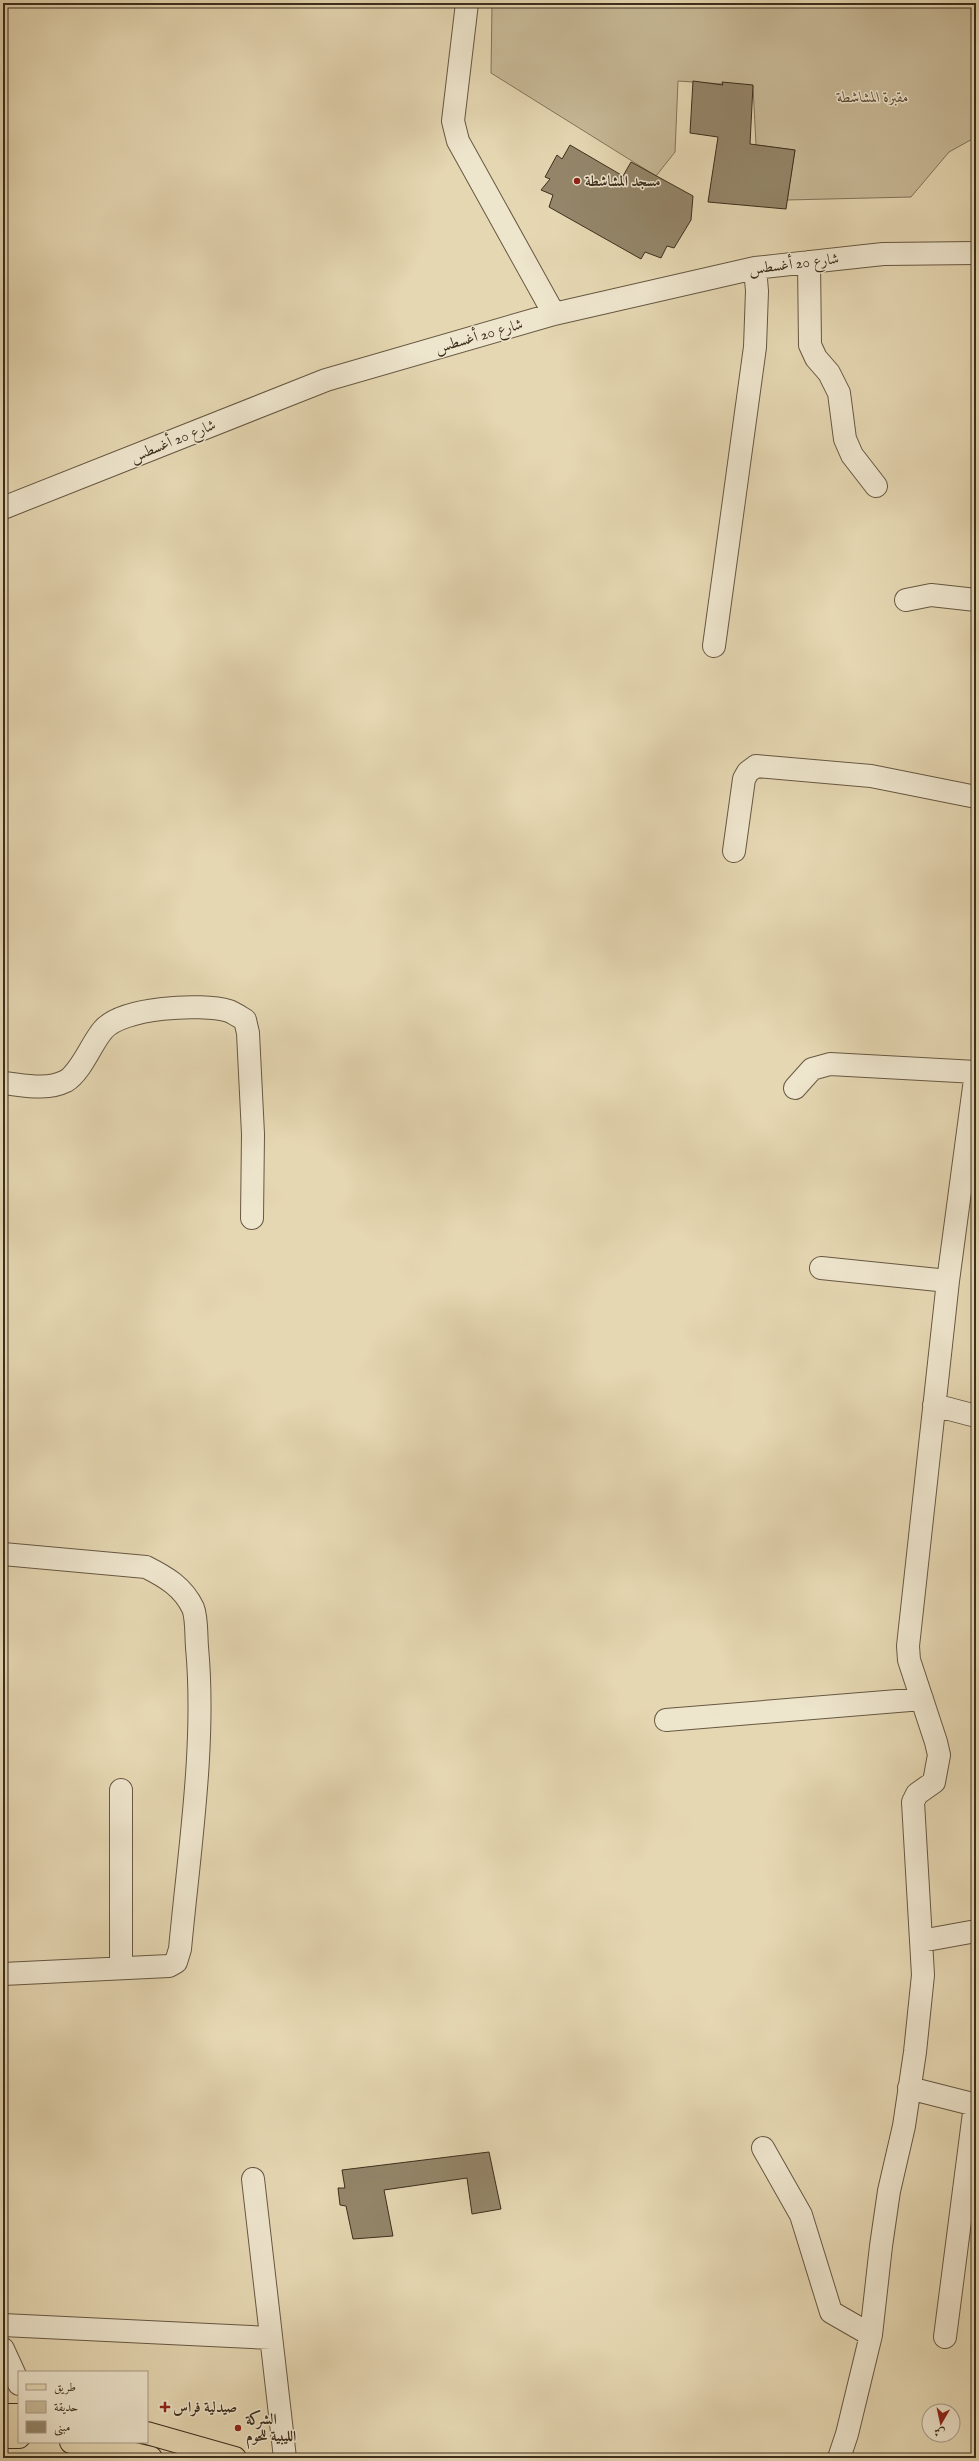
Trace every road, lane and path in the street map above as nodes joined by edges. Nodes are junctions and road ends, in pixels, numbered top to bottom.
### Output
1 (468, 3) edge
2 (976, 253) edge
3 (809, 262) junction
4 (755, 268) junction
5 (554, 314) junction
6 (876, 486) dead end
7 (3, 508) edge
8 (906, 600) dead end
9 (976, 600) edge
10 (714, 646) dead end
11 (976, 797) edge
12 (734, 851) dead end
13 (976, 1072) edge
14 (3, 1083) edge
15 (795, 1088) dead end
16 (973, 1126) edge
17 (252, 1218) dead end
18 (821, 1268) dead end
19 (948, 1281) junction
20 (934, 1405) junction
21 (976, 1416) edge
22 (3, 1554) edge
23 (922, 1699) junction
24 (666, 1720) dead end
25 (121, 1790) dead end
26 (976, 1931) edge
27 (921, 1942) junction
28 (121, 1968) junction
29 (3, 1974) edge
30 (910, 2088) junction
31 (975, 2105) edge
32 (763, 2148) dead end
33 (254, 2179) dead end
34 (3, 2325) edge
35 (871, 2335) junction
36 (945, 2337) dead end
37 (271, 2338) junction
38 (3, 2349) edge
39 (18, 2382) edge
40 (3, 2415) edge
41 (18, 2415) edge
42 (148, 2433) edge
43 (3, 2437) edge
44 (18, 2438) edge
45 (84, 2448) edge
46 (151, 2458) edge
47 (235, 2458) edge
48 (285, 2458) edge
49 (839, 2458) edge

1 - 5 street
2 - 3 street, شارع 20 أغسطس
3 - 4 street, شارع 20 أغسطس
3 - 6 street
4 - 5 street, شارع 20 أغسطس
4 - 10 street
5 - 7 street, شارع 20 أغسطس
8 - 9 street
11 - 12 street
13 - 15 street
13 - 16 street
14 - 17 street
16 - 19 street
18 - 19 street
19 - 20 street
20 - 21 street
20 - 23 street
22 - 28 street
23 - 24 street
23 - 27 street
25 - 28 street
26 - 27 street
27 - 30 street
28 - 29 street
30 - 31 street
30 - 35 street
31 - 36 street
32 - 35 street
33 - 37 street
34 - 37 street
35 - 49 street
37 - 48 street
38 - 39 street
40 - 41 main road
42 - 47 main road
43 - 44 main road
45 - 46 main road

